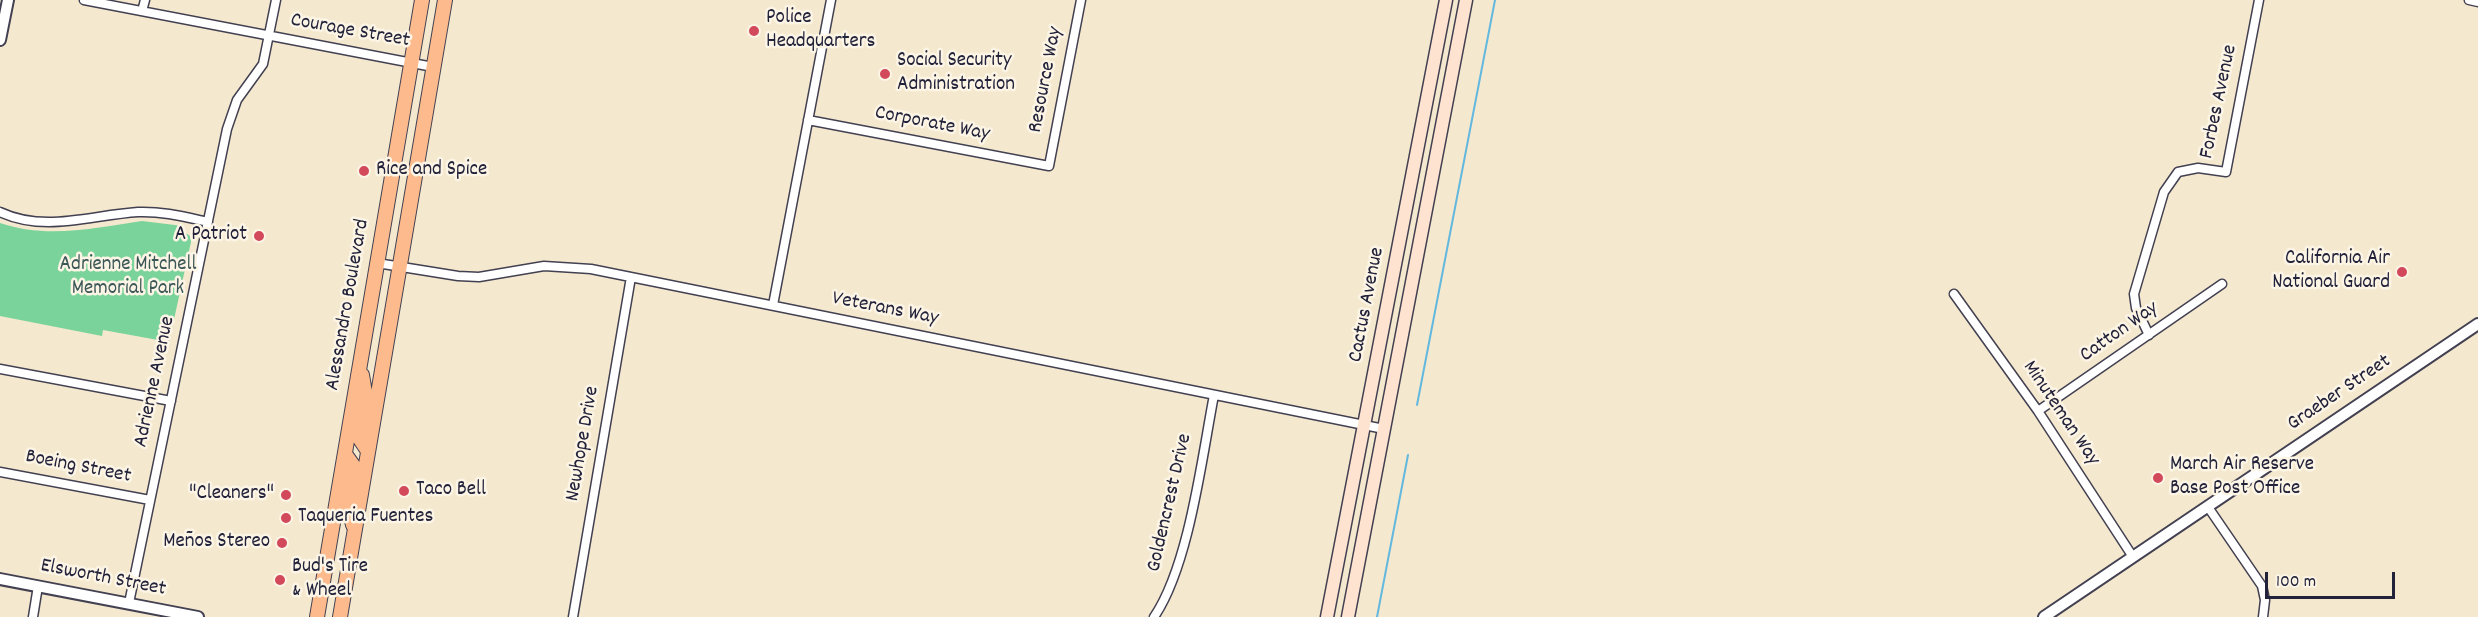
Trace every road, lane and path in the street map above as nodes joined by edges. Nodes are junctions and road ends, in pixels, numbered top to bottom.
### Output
1 (8, 0) edge
2 (84, 0) edge
3 (145, 0) edge
4 (276, 0) edge
5 (422, 0) edge
6 (445, 0) edge
7 (831, 0) edge
8 (1081, 0) edge
9 (1446, 0) edge
10 (1466, 0) edge
11 (2259, 0) edge
12 (2469, 0) edge
13 (2478, 2) edge
14 (142, 11) junction
15 (270, 36) junction
16 (0, 40) edge
17 (411, 61) junction
18 (434, 67) junction
19 (808, 120) junction
20 (1049, 166) joint
21 (0, 212) edge
22 (208, 222) junction
23 (377, 263) junction
24 (400, 267) junction
25 (630, 277) junction
26 (2222, 284) dead end
27 (1954, 294) dead end
28 (773, 305) junction
29 (2478, 324) edge
30 (2149, 335) junction
31 (360, 361) junction
32 (0, 369) edge
33 (1214, 395) junction
34 (171, 401) junction
35 (2038, 411) junction
36 (1364, 425) junction
37 (1384, 429) junction
38 (369, 451) junction
39 (345, 454) junction
40 (0, 472) edge
41 (150, 500) junction
42 (2208, 507) junction
43 (354, 533) junction
44 (2133, 557) junction
45 (0, 579) edge
46 (38, 586) junction
47 (129, 603) junction
48 (33, 617) edge
49 (198, 617) edge
50 (316, 617) edge
51 (340, 617) edge
52 (573, 617) edge
53 (1154, 617) edge
54 (1327, 617) edge
55 (1348, 617) edge
56 (2044, 617) edge
57 (2263, 617) edge

1 - 16 street
2 - 14 street, Courage Street
3 - 14 street
4 - 15 street, Adrienne Avenue
5 - 17 main road, Alessandro Boulevard
6 - 18 main road, Alessandro Boulevard
7 - 19 street
8 - 20 street, Resource Way
9 - 36 main road, Cactus Avenue
10 - 37 main road, Cactus Avenue
11 - 30 street, Forbes Avenue
12 - 13 street
14 - 15 street, Courage Street
15 - 17 street, Courage Street
15 - 22 street, Adrienne Avenue
17 - 18 street, Courage Street
17 - 23 main road, Alessandro Boulevard
18 - 24 main road, Alessandro Boulevard
19 - 20 street, Corporate Way
19 - 28 street
21 - 22 street
22 - 34 street, Adrienne Avenue
23 - 24 street, Veterans Way
23 - 31 main road, Alessandro Boulevard
24 - 25 street, Veterans Way
24 - 38 main road, Alessandro Boulevard
25 - 28 street, Veterans Way
25 - 52 street, Newhope Drive
26 - 30 street, Catton Way
27 - 35 street, Minuteman Way
28 - 33 street, Veterans Way
29 - 42 street, Graeber Street
30 - 35 street, Catton Way
31 - 38 main road
31 - 39 main road, Alessandro Boulevard
32 - 34 street
33 - 36 street, Veterans Way
33 - 53 street, Goldencrest Drive
34 - 41 street, Adrienne Avenue
35 - 44 street, Minuteman Way
36 - 37 street, Veterans Way
36 - 54 main road, Cactus Avenue
37 - 55 main road, Cactus Avenue
38 - 43 main road, Alessandro Boulevard
39 - 43 main road
39 - 50 main road, Alessandro Boulevard
40 - 41 street, Boeing Street
41 - 47 street, Adrienne Avenue
42 - 44 street, Graeber Street
42 - 57 street
43 - 51 main road, Alessandro Boulevard
44 - 56 street, Graeber Street
45 - 46 street, Elsworth Street
46 - 47 street, Elsworth Street
46 - 48 street
47 - 49 street, Elsworth Street

